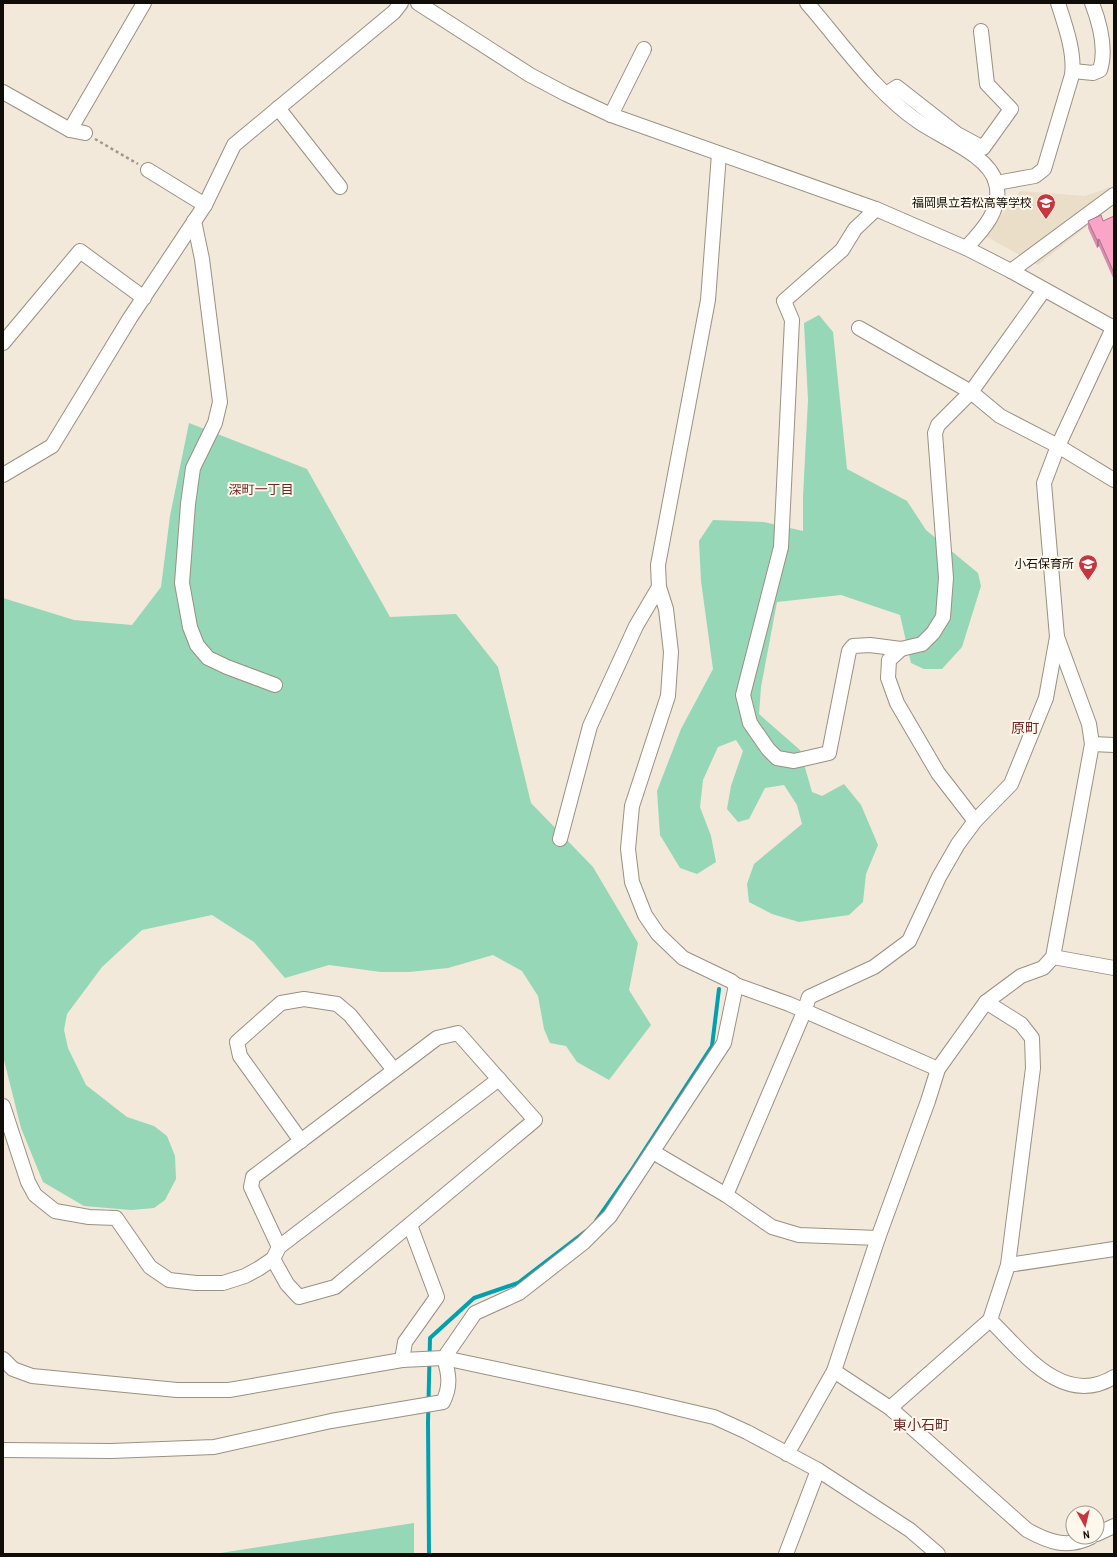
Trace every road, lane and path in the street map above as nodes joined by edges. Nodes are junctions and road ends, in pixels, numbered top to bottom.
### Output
1 (144, 3) edge
2 (401, 3) edge
3 (418, 3) edge
4 (807, 3) edge
5 (1058, 3) edge
6 (1092, 3) edge
7 (981, 31) dead end
8 (644, 49) dead end
9 (1073, 71) junction
10 (3, 92) edge
11 (886, 94) junction
12 (278, 108) junction
13 (611, 114) junction
14 (70, 130) junction
15 (85, 133) joint
16 (719, 154) junction
17 (148, 170) joint
18 (996, 183) junction
19 (340, 187) dead end
20 (1114, 195) edge
21 (205, 205) junction
22 (876, 209) junction
23 (194, 221) junction
24 (966, 248) junction
25 (1011, 271) junction
26 (1044, 290) junction
27 (144, 298) junction
28 (1114, 327) edge
29 (859, 328) dead end
30 (3, 343) edge
31 (971, 392) junction
32 (1058, 446) junction
33 (3, 475) edge
34 (1114, 480) edge
35 (659, 587) junction
36 (1057, 637) junction
37 (901, 649) junction
38 (275, 685) dead end
39 (1092, 744) junction
40 (1114, 745) edge
41 (975, 821) junction
42 (560, 839) dead end
43 (1053, 957) junction
44 (1114, 968) edge
45 (736, 985) junction
46 (986, 1002) junction
47 (804, 1012) junction
48 (938, 1069) junction
49 (394, 1070) junction
50 (499, 1079) junction
51 (3, 1106) edge
52 (301, 1141) junction
53 (653, 1152) junction
54 (726, 1195) junction
55 (410, 1225) junction
56 (878, 1238) junction
57 (1114, 1250) edge
58 (276, 1253) junction
59 (1008, 1266) junction
60 (990, 1320) junction
61 (444, 1358) junction
62 (3, 1359) edge
63 (402, 1360) junction
64 (834, 1371) junction
65 (1114, 1377) edge
66 (890, 1408) junction
67 (3, 1450) edge
68 (787, 1454) junction
69 (818, 1470) junction
70 (1065, 1543) edge
71 (786, 1554) edge
72 (938, 1554) edge

1 - 14 street
2 - 12 street
3 - 13 street
4 - 11 street
5 - 9 street
6 - 9 street
7 - 11 street
8 - 13 street
9 - 18 street
10 - 14 street
11 - 18 street
12 - 19 street
12 - 21 street
13 - 16 street
14 - 15 street
15 - 17 path
16 - 22 street
16 - 35 street
17 - 21 street
18 - 24 street
20 - 25 street
21 - 23 street
22 - 24 street
22 - 37 street
23 - 27 street
23 - 38 street
24 - 25 street
25 - 26 street
26 - 28 street
26 - 31 street
27 - 30 street
27 - 33 street
28 - 32 street
29 - 31 street
31 - 32 street
31 - 37 street
32 - 34 street
32 - 36 street
35 - 42 street
35 - 45 street
36 - 39 street
36 - 41 street
37 - 41 street
39 - 40 street
39 - 43 street
41 - 47 street
43 - 44 street
43 - 46 street
45 - 47 street
45 - 53 street
46 - 48 street
46 - 59 street
47 - 48 street
47 - 54 street
48 - 56 street
49 - 50 street
49 - 52 street
49 - 52 street
50 - 55 street
50 - 58 street
51 - 58 street
52 - 58 street
53 - 54 street
53 - 61 street
54 - 56 street
55 - 58 street
55 - 63 street
56 - 64 street
57 - 59 street
59 - 60 street
60 - 65 street
60 - 66 street
61 - 63 street
61 - 67 street
61 - 68 street
62 - 63 street
64 - 66 street
64 - 68 street
66 - 70 street
68 - 69 street
69 - 71 street
69 - 72 street

